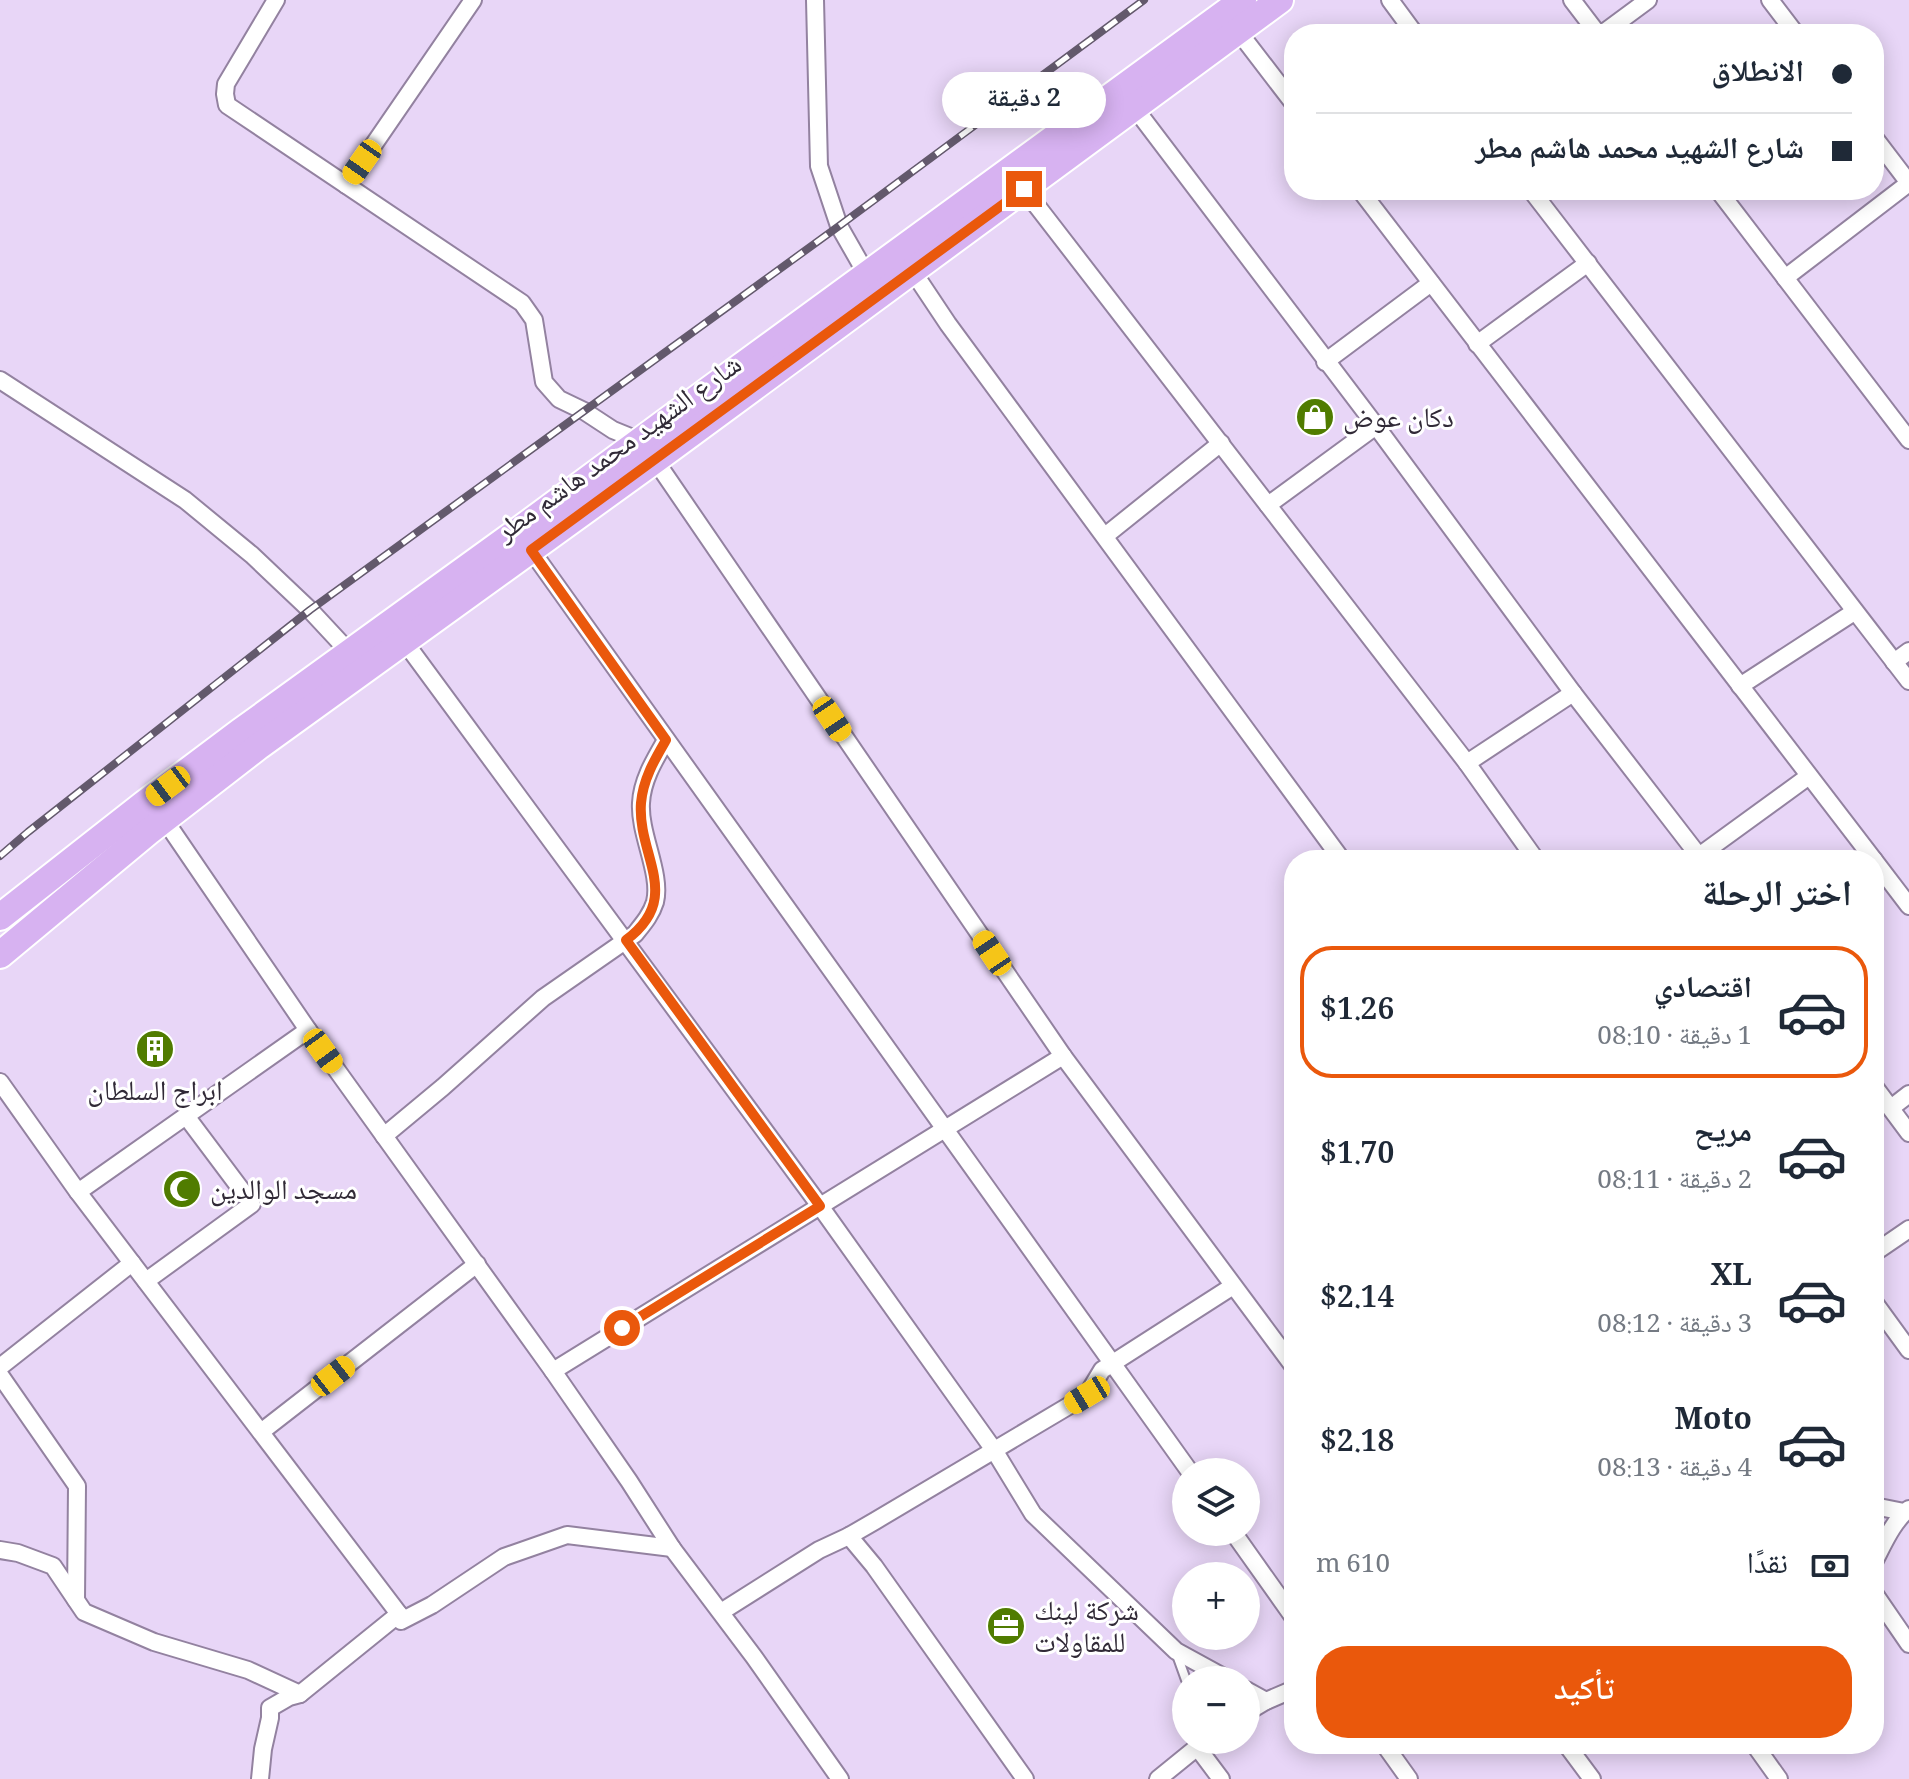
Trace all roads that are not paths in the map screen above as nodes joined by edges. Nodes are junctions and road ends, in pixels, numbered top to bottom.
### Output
1 (276, 0) edge
2 (473, 0) edge
3 (815, 0) edge
4 (1243, 0) edge
5 (1280, 0) edge
6 (1390, 0) edge
7 (1572, 0) edge
8 (1648, 0) edge
9 (1770, 0) edge
10 (1408, 24) edge
11 (1592, 24) edge
12 (1614, 24) edge
13 (1788, 24) edge
14 (1238, 31) junction
15 (1284, 91) edge
16 (1134, 107) junction
17 (1884, 150) edge
18 (1017, 180) junction
19 (1909, 183) edge
20 (346, 185) junction
21 (1368, 200) edge
22 (1540, 200) edge
23 (1726, 200) edge
24 (1588, 263) junction
25 (912, 270) junction
26 (867, 275) junction
27 (1785, 278) junction
28 (1431, 283) junction
29 (1477, 344) junction
30 (1325, 362) junction
31 (0, 380) edge
32 (1376, 426) junction
33 (1909, 440) edge
34 (1221, 443) junction
35 (648, 451) junction
36 (1268, 505) junction
37 (1105, 536) junction
38 (531, 550) junction
39 (1854, 612) junction
40 (404, 641) junction
41 (1909, 651) edge
42 (350, 653) junction
43 (1894, 662) junction
44 (1909, 681) edge
45 (1740, 686) junction
46 (1573, 693) junction
47 (666, 740) junction
48 (1467, 763) junction
49 (1809, 776) junction
50 (164, 819) junction
51 (1335, 850) edge
52 (1529, 850) edge
53 (1694, 850) edge
54 (1711, 850) edge
55 (1866, 850) edge
56 (1884, 873) edge
57 (1909, 906) edge
58 (0, 917) edge
59 (626, 940) junction
60 (0, 955) edge
61 (308, 1030) junction
62 (1063, 1056) junction
63 (0, 1082) edge
64 (1909, 1094) edge
65 (1884, 1099) edge
66 (1891, 1108) junction
67 (186, 1116) junction
68 (945, 1129) junction
69 (1909, 1133) edge
70 (384, 1136) junction
71 (78, 1192) junction
72 (820, 1206) junction
73 (1909, 1229) edge
74 (1884, 1246) edge
75 (132, 1263) junction
76 (477, 1264) junction
77 (146, 1281) junction
78 (1233, 1286) junction
79 (1884, 1316) edge
80 (1909, 1350) edge
81 (1284, 1354) edge
82 (1113, 1363) junction
83 (0, 1367) edge
84 (553, 1371) junction
85 (0, 1375) edge
86 (261, 1432) junction
87 (994, 1450) junction
88 (1180, 1458) edge
89 (1884, 1507) edge
90 (1906, 1510) edge
91 (849, 1536) junction
92 (1243, 1546) edge
93 (1884, 1546) edge
94 (672, 1548) junction
95 (0, 1550) edge
96 (76, 1600) junction
97 (1284, 1604) edge
98 (1884, 1608) edge
99 (721, 1612) junction
100 (399, 1614) junction
101 (1909, 1644) edge
102 (1176, 1651) junction
103 (1181, 1666) edge
104 (1203, 1666) edge
105 (1284, 1693) edge
106 (300, 1694) junction
107 (1260, 1698) edge
108 (1266, 1701) junction
109 (1260, 1705) edge
110 (1186, 1754) edge
111 (1207, 1754) edge
112 (1391, 1754) edge
113 (1573, 1754) edge
114 (1761, 1754) edge
115 (260, 1779) edge
116 (840, 1779) edge
117 (1025, 1779) edge
118 (1158, 1779) edge
119 (1221, 1779) edge
120 (1409, 1779) edge
121 (1592, 1779) edge
122 (1779, 1779) edge

1 - 20 street
2 - 20 street
3 - 26 street
4 - 18 main road, شارع الشهيد محمد هاشم مطر
5 - 14 main road, شارع الشهيد محمد هاشم مطر
6 - 10 street
7 - 11 street
8 - 12 street
9 - 13 street
14 - 15 street
14 - 16 main road, شارع الشهيد محمد هاشم مطر
16 - 18 main road, شارع الشهيد محمد هاشم مطر
16 - 30 street
17 - 19 street
18 - 25 main road, شارع الشهيد محمد هاشم مطر
18 - 26 main road, شارع الشهيد محمد هاشم مطر
18 - 34 street
19 - 27 street
20 - 35 street
21 - 28 street
22 - 24 street
23 - 27 street
24 - 29 street
24 - 39 street
25 - 35 main road, شارع الشهيد محمد هاشم مطر
25 - 37 street
26 - 35 main road, شارع الشهيد محمد هاشم مطر
27 - 33 street
28 - 29 street
28 - 30 street
29 - 45 street
30 - 32 street
31 - 42 street
32 - 36 street
32 - 46 street
34 - 36 street
34 - 37 street
35 - 38 main road, شارع الشهيد محمد هاشم مطر
35 - 42 main road, شارع الشهيد محمد هاشم مطر
35 - 62 street
36 - 48 street
37 - 51 street
38 - 40 main road, شارع الشهيد محمد هاشم مطر
38 - 47 street
39 - 43 street
39 - 45 street
40 - 50 main road, شارع الشهيد محمد هاشم مطر
40 - 59 street
41 - 43 street
42 - 58 main road, شارع الشهيد محمد هاشم مطر
43 - 44 street
45 - 49 street
46 - 48 street
46 - 53 street
47 - 59 street
47 - 68 street
48 - 52 street
49 - 54 street
49 - 55 street
50 - 60 main road, شارع الشهيد محمد هاشم مطر
50 - 61 street
56 - 57 street
59 - 70 street
59 - 72 street
61 - 67 street
61 - 70 street
62 - 68 street
62 - 78 street
63 - 71 street
64 - 66 street
65 - 66 street
66 - 69 street
67 - 71 street
67 - 77 street
68 - 72 street
68 - 82 street
70 - 76 street
71 - 75 street
72 - 84 street
72 - 87 street
73 - 74 street
75 - 77 street
75 - 83 street
76 - 84 street
76 - 86 street
77 - 86 street
78 - 81 street
78 - 82 street
79 - 80 street
82 - 87 street
82 - 88 street
84 - 94 street
85 - 96 street
86 - 100 street
87 - 91 street
87 - 102 street
89 - 90 street
90 - 93 street
91 - 99 street
91 - 117 street
92 - 97 street
94 - 99 street
94 - 100 street
95 - 96 street
96 - 106 street
98 - 101 street
99 - 116 street
100 - 106 street
102 - 103 lane
102 - 104 street
105 - 108 street
106 - 115 street
107 - 108 street
108 - 109 street
110 - 118 street
111 - 119 street
112 - 120 street
113 - 121 street
114 - 122 street

